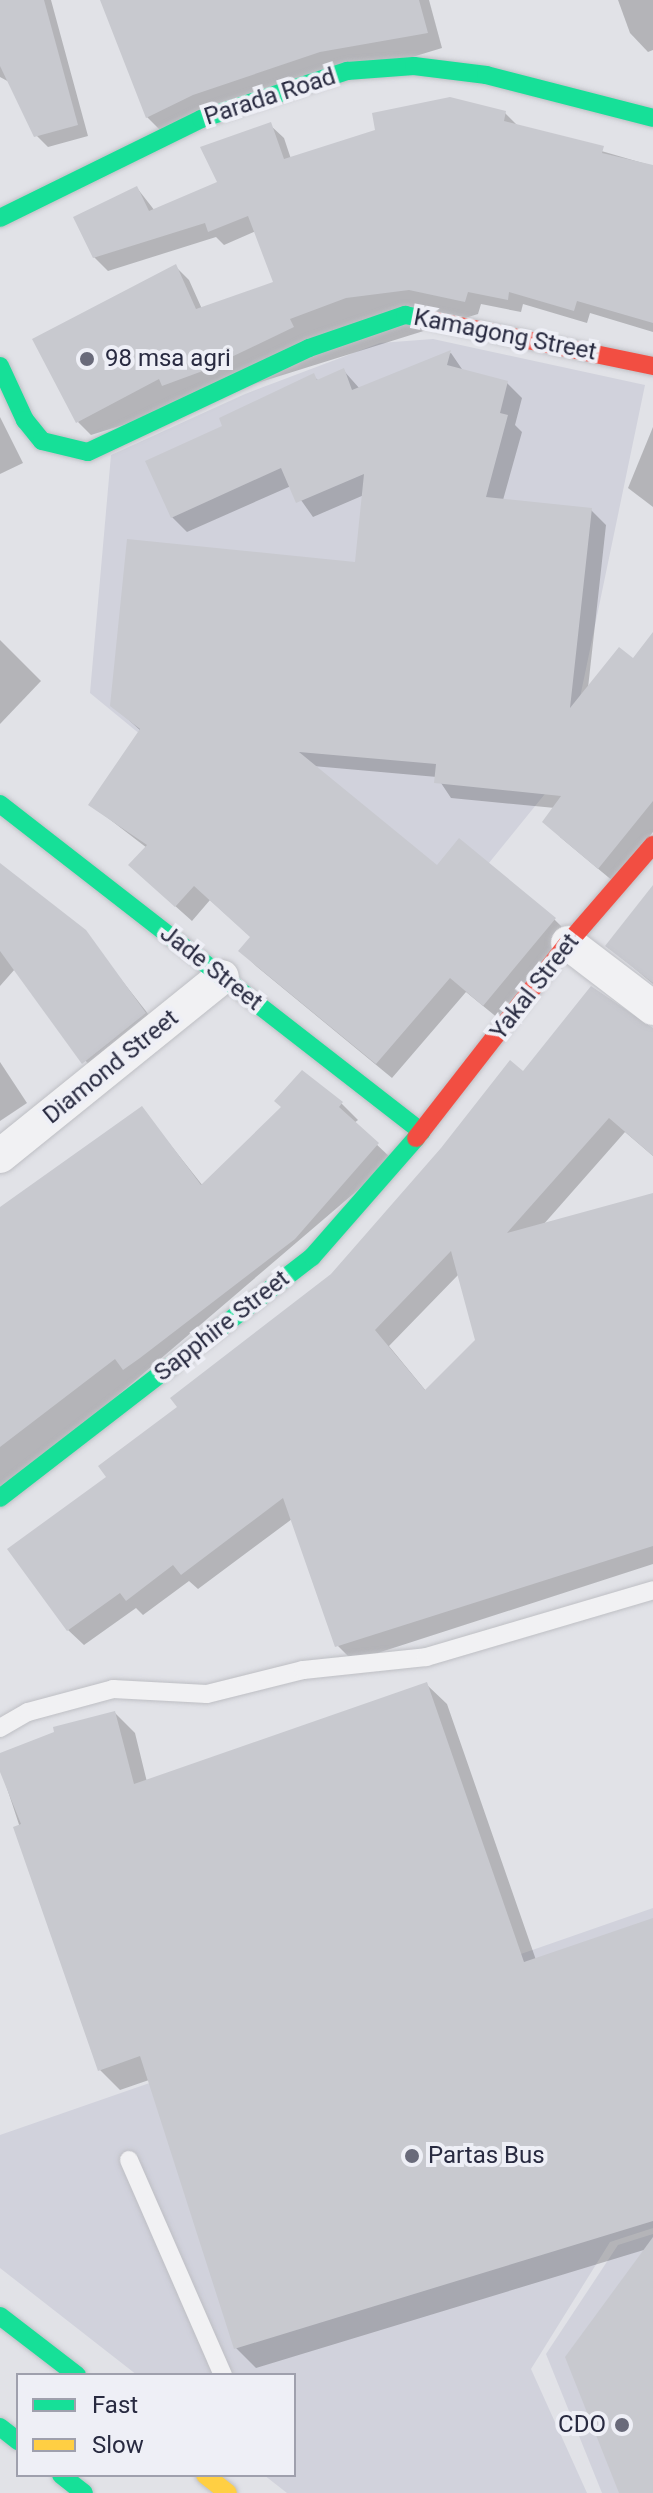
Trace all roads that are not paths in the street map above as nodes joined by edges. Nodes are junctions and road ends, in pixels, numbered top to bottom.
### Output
1 (653, 118) edge
2 (0, 218) edge
3 (0, 366) edge
4 (653, 366) edge
5 (0, 804) edge
6 (653, 845) edge
7 (568, 943) junction
8 (222, 977) junction
9 (653, 1008) edge
10 (422, 1132) junction
11 (0, 1156) edge
12 (0, 1498) edge
13 (653, 1590) edge
14 (0, 1728) edge
15 (129, 2160) dead end
16 (0, 2316) edge
17 (74, 2373) edge
18 (222, 2373) edge
19 (0, 2427) edge
20 (16, 2439) edge
21 (64, 2477) edge
22 (208, 2477) edge
23 (84, 2493) edge
24 (228, 2493) edge

1 - 2 main road, Parada Road
3 - 4 main road, Kamagong Street
5 - 8 main road, Jade Street
6 - 7 main road, Yakal Street
7 - 9 street
7 - 10 main road, Yakal Street
8 - 10 main road, Jade Street
8 - 11 street, Diamond Street
10 - 12 main road, Sapphire Street
13 - 14 lane
15 - 18 lane
16 - 17 main road
19 - 20 main road
21 - 23 main road
22 - 24 main road

